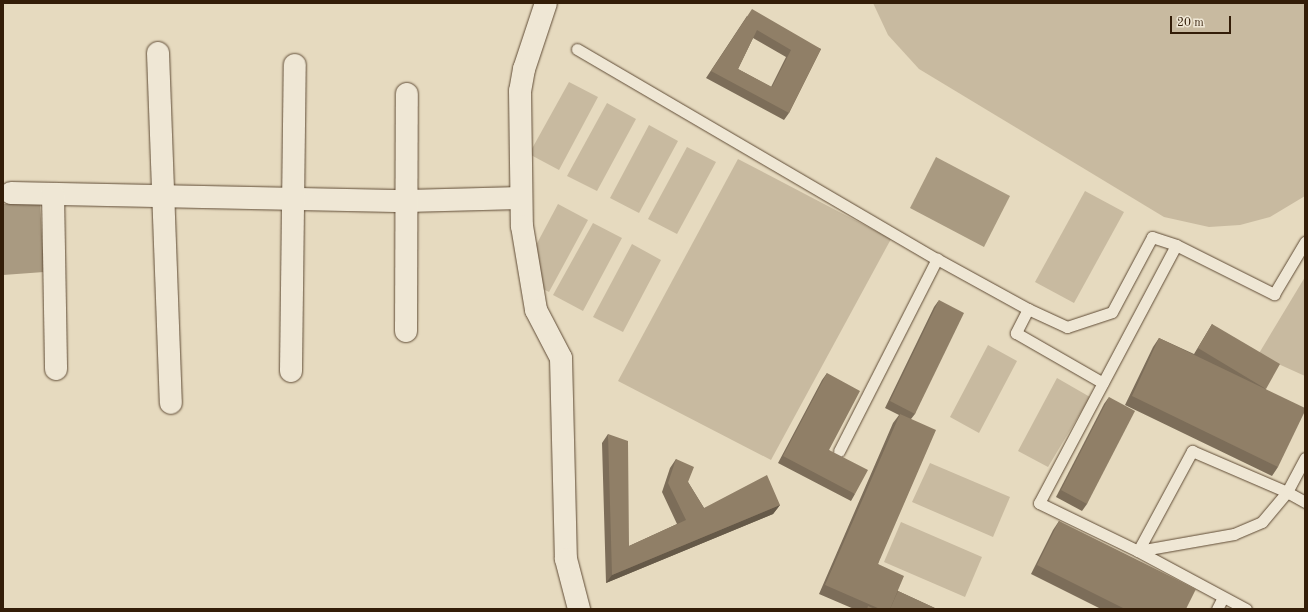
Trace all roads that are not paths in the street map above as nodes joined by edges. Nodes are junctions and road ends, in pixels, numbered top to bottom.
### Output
1 (546, 3) edge
2 (577, 50) dead end
3 (158, 53) dead end
4 (295, 65) dead end
5 (407, 94) dead end
6 (11, 193) dead end
7 (53, 194) junction
8 (162, 196) junction
9 (521, 198) junction
10 (293, 199) junction
11 (407, 201) junction
12 (1305, 242) edge
13 (1176, 245) junction
14 (937, 259) junction
15 (1028, 309) junction
16 (406, 331) dead end
17 (56, 369) dead end
18 (291, 371) dead end
19 (1103, 383) junction
20 (171, 403) dead end
21 (839, 451) dead end
22 (1305, 458) edge
23 (1287, 492) junction
24 (1305, 502) edge
25 (1138, 552) junction
26 (1223, 597) junction
27 (579, 609) edge
28 (1217, 609) edge
29 (1246, 609) edge

1 - 9 street
2 - 14 lane
3 - 8 street
4 - 10 street
5 - 11 street
6 - 7 street
7 - 8 street
7 - 17 street
8 - 10 street
8 - 20 street
9 - 11 street
9 - 27 street
10 - 11 street
10 - 18 street
11 - 16 street
12 - 13 lane
13 - 15 lane
13 - 19 lane
14 - 15 lane
14 - 21 lane
15 - 19 lane
19 - 25 lane
22 - 23 lane
23 - 24 lane
23 - 25 lane
23 - 25 lane
25 - 26 lane
26 - 28 lane
26 - 29 lane

